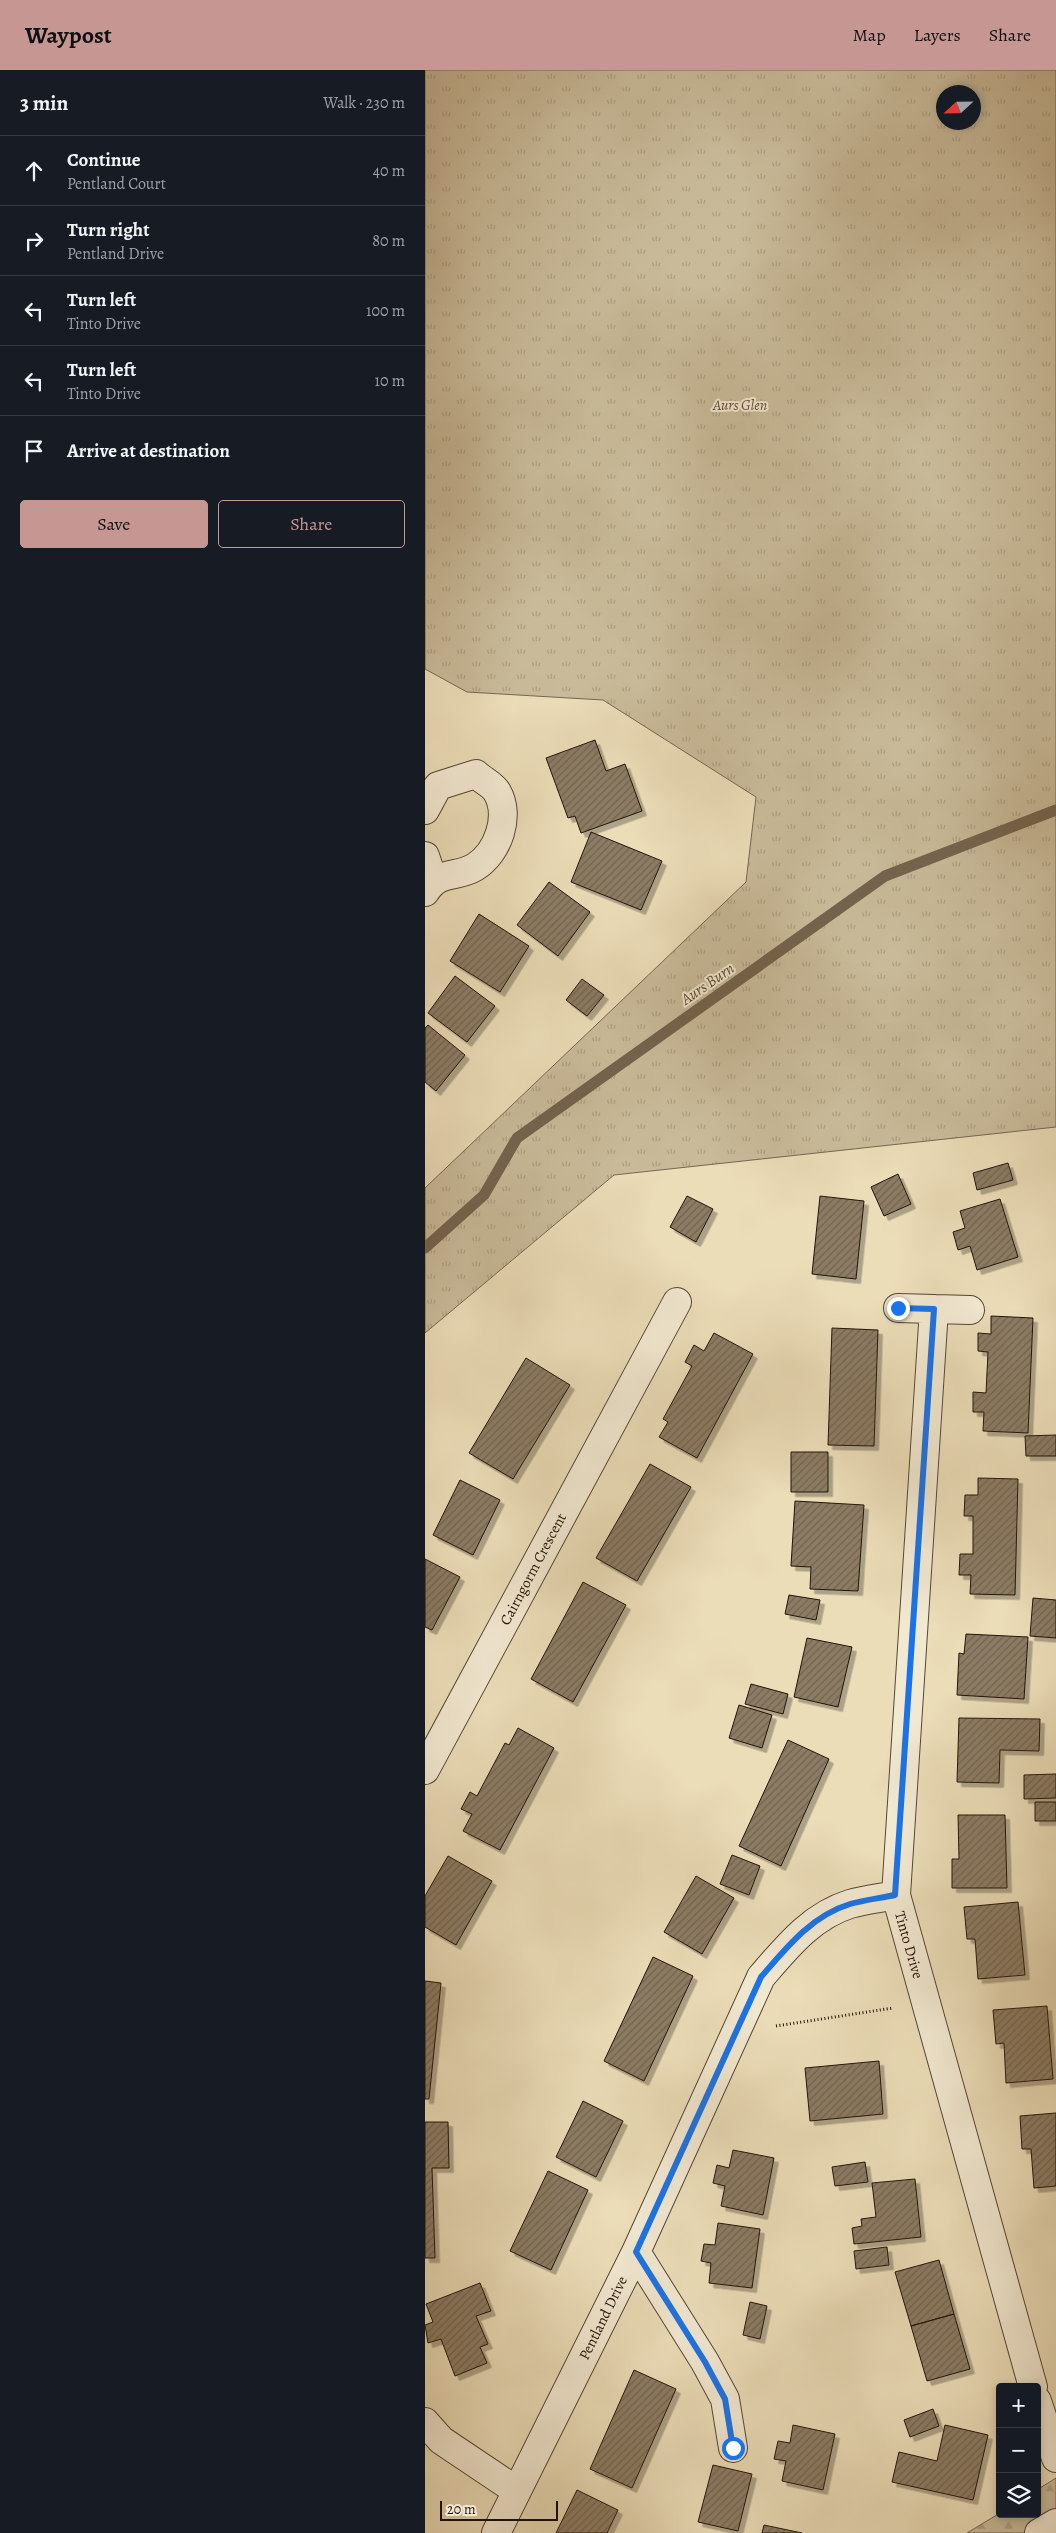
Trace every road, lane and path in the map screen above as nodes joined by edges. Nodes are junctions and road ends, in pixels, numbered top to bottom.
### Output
1 (425, 810) edge
2 (428, 876) edge
3 (677, 1302) dead end
4 (898, 1308) dead end
5 (934, 1309) junction
6 (970, 1310) dead end
7 (425, 1770) edge
8 (895, 1895) junction
9 (926, 2003) junction
10 (735, 2032) junction
11 (636, 2252) junction
12 (1032, 2383) edge
13 (1041, 2416) edge
14 (425, 2422) edge
15 (733, 2448) dead end
16 (1056, 2458) edge
17 (517, 2491) junction
18 (1056, 2523) edge
19 (496, 2533) edge
20 (1039, 2533) edge

1 - 2 street
3 - 7 street, Cairngorm Crescent
4 - 5 street
5 - 6 street
5 - 8 street, Tinto Drive
8 - 9 street, Tinto Drive
8 - 10 street, Pentland Drive
9 - 10 path
9 - 12 street, Tinto Drive
10 - 11 street, Pentland Drive
11 - 15 street
11 - 17 street, Pentland Drive
13 - 16 street
14 - 17 street
17 - 19 street, Pentland Drive
18 - 20 street

